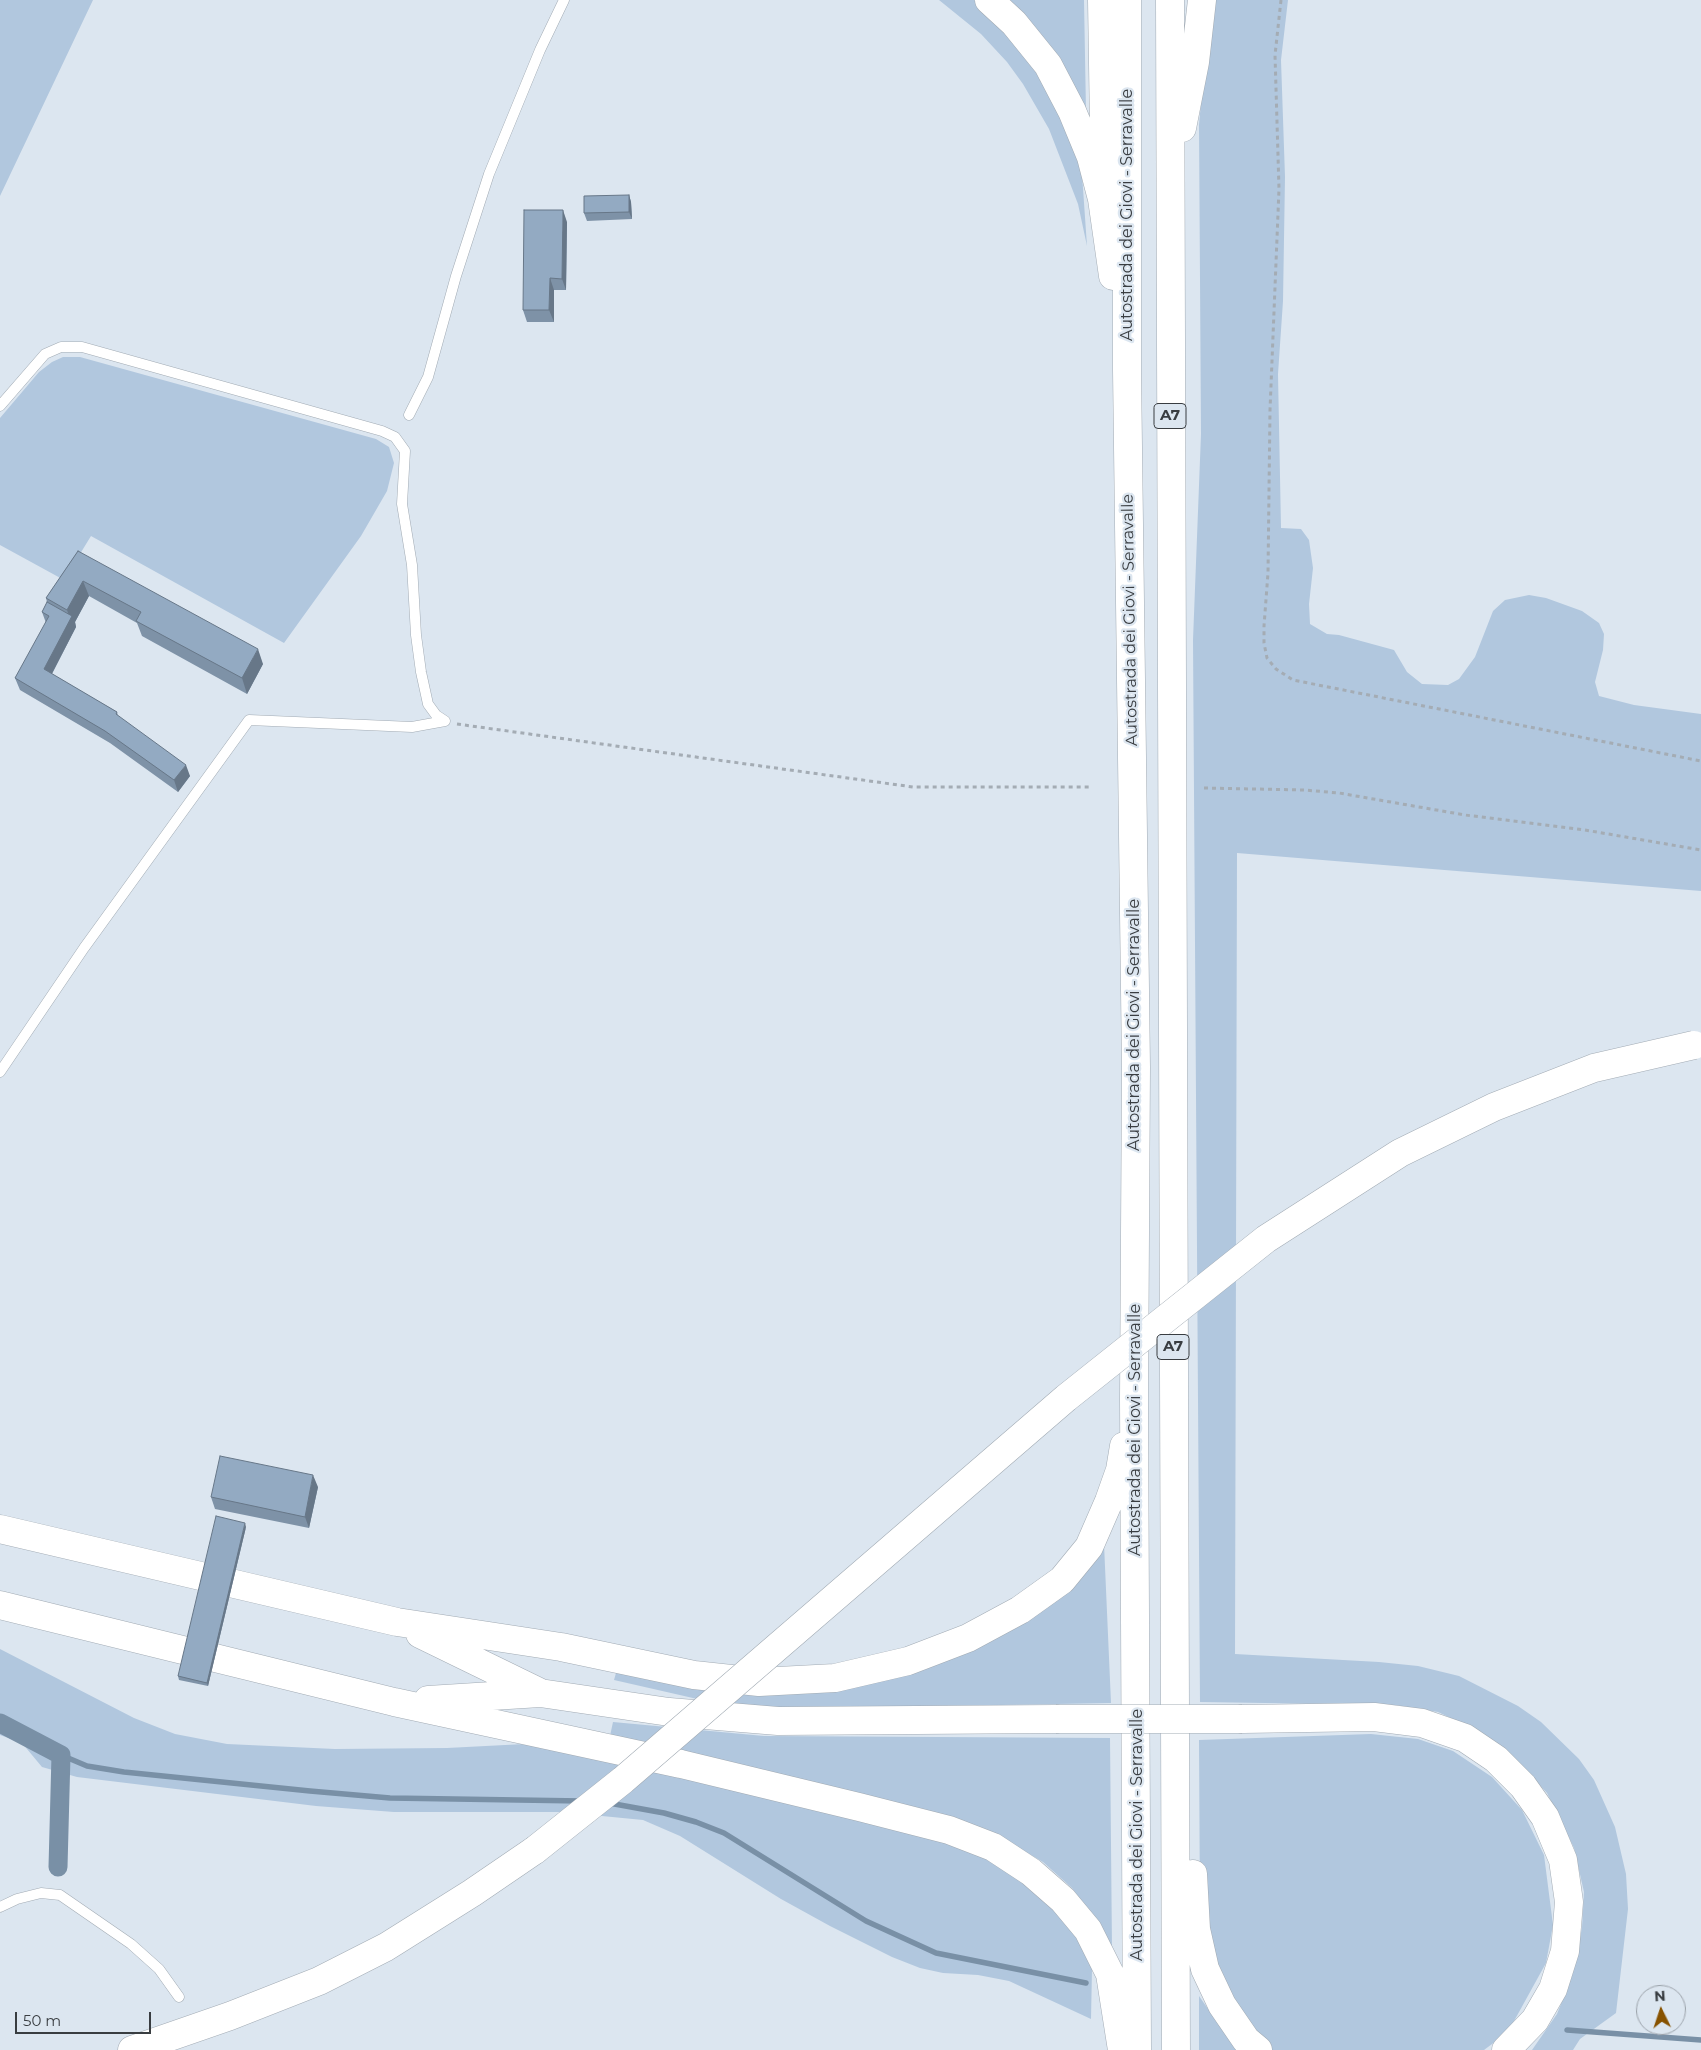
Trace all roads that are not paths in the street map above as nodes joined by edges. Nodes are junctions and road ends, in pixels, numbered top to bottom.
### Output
1 (564, 0) edge
2 (989, 0) edge
3 (1102, 0) edge
4 (1127, 0) edge
5 (1170, 0) edge
6 (1202, 0) edge
7 (1170, 188) junction
8 (1110, 256) junction
9 (1127, 370) junction
10 (0, 406) edge
11 (409, 415) dead end
12 (1701, 1044) edge
13 (0, 1072) edge
14 (1134, 1399) junction
15 (0, 1529) edge
16 (0, 1605) edge
17 (397, 1622) junction
18 (1173, 1643) junction
19 (540, 1693) junction
20 (394, 1702) junction
21 (0, 1907) edge
22 (178, 1997) dead end
23 (230, 2016) junction
24 (132, 2050) edge
25 (168, 2050) edge
26 (1122, 2050) edge
27 (1137, 2050) edge
28 (1176, 2050) edge
29 (1258, 2050) edge
30 (1506, 2050) edge

1 - 11 lane
2 - 8 main road
3 - 8 main road
4 - 9 main road, Autostrada dei Giovi - Serravalle / A7
5 - 7 main road, A7
6 - 7 main road
7 - 18 main road, A7
8 - 9 main road
9 - 14 main road, Autostrada dei Giovi - Serravalle / A7
10 - 13 lane
12 - 23 main road, bridge
14 - 17 main road
14 - 27 main road, Autostrada dei Giovi - Serravalle / A7
15 - 17 main road
16 - 20 main road
17 - 19 main road
18 - 28 main road, A7
18 - 29 main road
19 - 20 main road
19 - 30 main road, bridge
20 - 26 main road
21 - 22 lane
23 - 24 main road
23 - 25 main road

